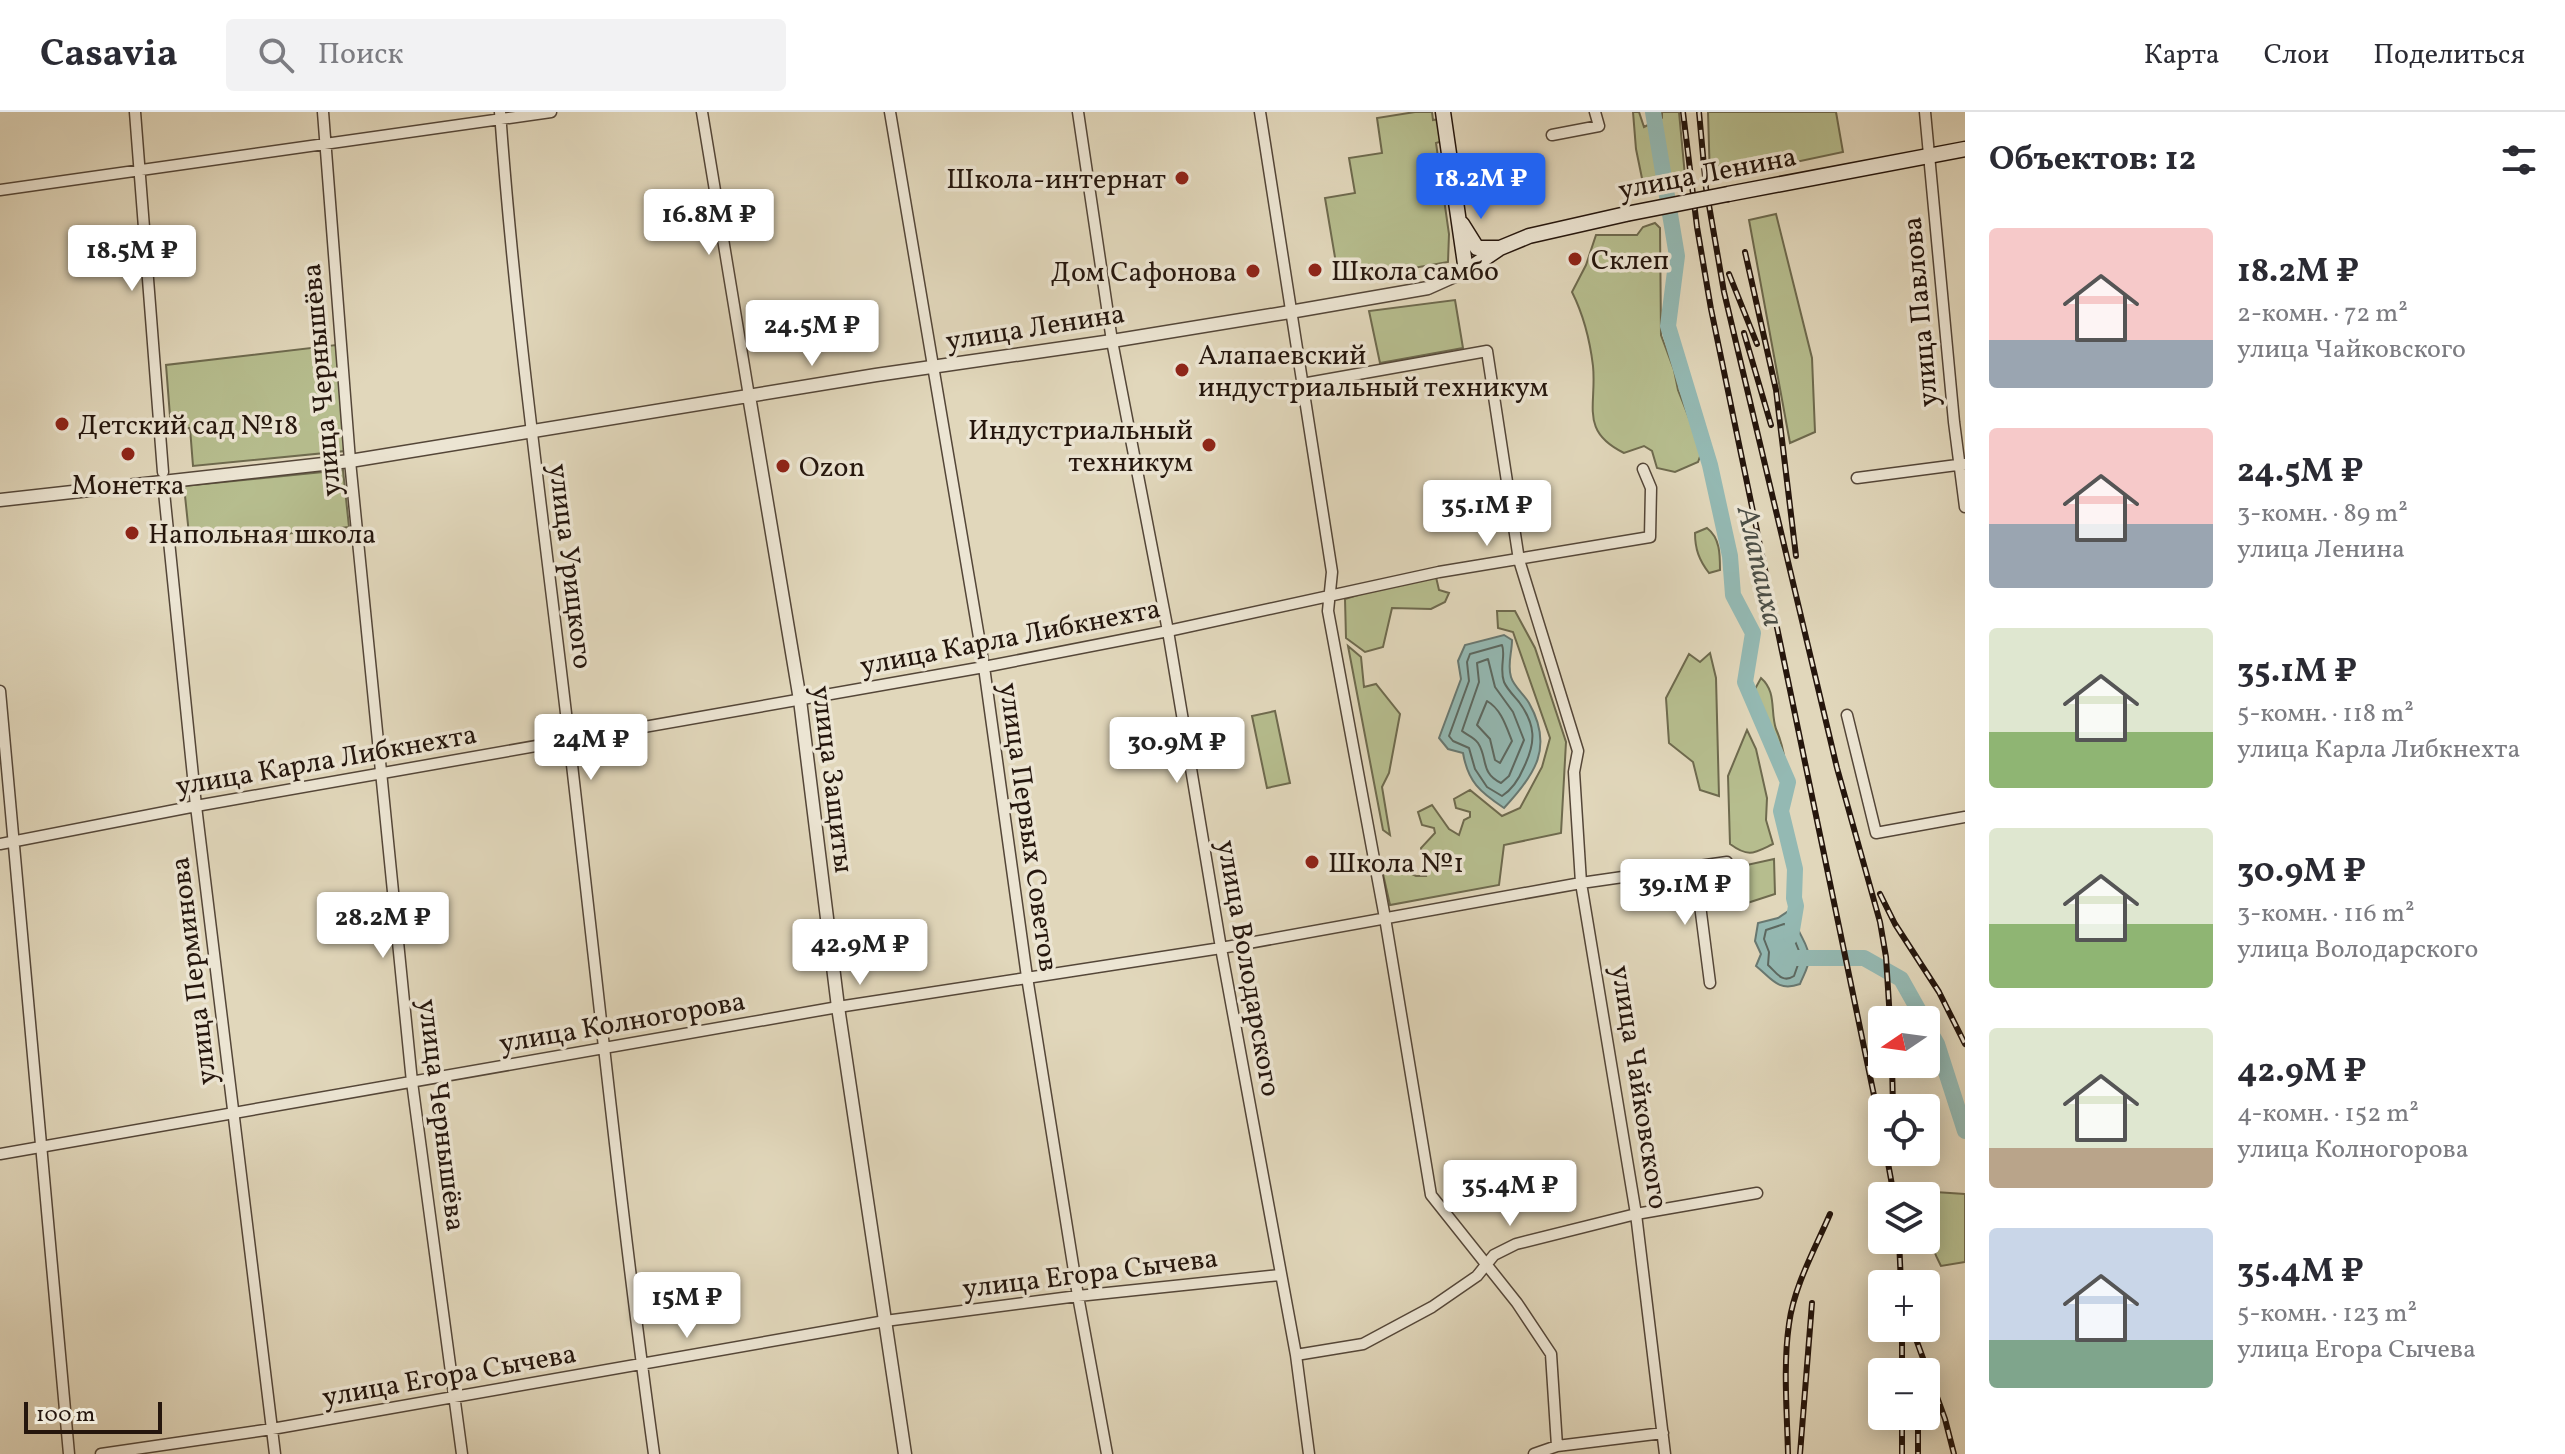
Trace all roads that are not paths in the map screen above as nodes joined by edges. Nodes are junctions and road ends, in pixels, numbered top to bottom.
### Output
1 (135, 112) edge
2 (323, 112) edge
3 (551, 112) edge
4 (702, 112) edge
5 (890, 112) edge
6 (1078, 112) edge
7 (1260, 112) edge
8 (1443, 112) edge
9 (1595, 112) edge
10 (1925, 112) edge
11 (500, 116) edge
12 (1552, 135) dead end
13 (325, 143) junction
14 (1965, 149) edge
15 (1928, 154) junction
16 (140, 169) junction
17 (0, 190) edge
18 (1455, 208) junction
19 (1500, 248) junction
20 (1466, 271) junction
21 (1290, 312) junction
22 (1112, 341) junction
23 (932, 368) junction
24 (1302, 384) junction
25 (749, 396) junction
26 (532, 432) junction
27 (350, 461) junction
28 (1962, 464) edge
29 (1643, 469) dead end
30 (163, 477) junction
31 (1857, 478) dead end
32 (0, 500) edge
33 (1965, 507) edge
34 (1519, 560) junction
35 (1330, 596) junction
36 (1168, 631) junction
37 (984, 667) junction
38 (0, 691) edge
39 (800, 700) junction
40 (1847, 715) dead end
41 (569, 739) junction
42 (380, 774) junction
43 (196, 806) junction
44 (1965, 817) edge
45 (14, 842) junction
46 (0, 844) edge
47 (1727, 862) dead end
48 (1691, 867) junction
49 (1581, 883) junction
50 (1385, 918) junction
51 (1221, 948) junction
52 (1027, 977) junction
53 (1710, 983) dead end
54 (838, 1007) junction
55 (603, 1050) junction
56 (412, 1082) junction
57 (233, 1113) junction
58 (40, 1147) junction
59 (0, 1154) edge
60 (1757, 1193) dead end
61 (1636, 1214) junction
62 (1485, 1262) junction
63 (1280, 1275) junction
64 (1078, 1296) junction
65 (885, 1321) junction
66 (1296, 1355) junction
67 (642, 1365) junction
68 (455, 1397) junction
69 (272, 1429) junction
70 (1663, 1433) junction
71 (1557, 1446) junction
72 (69, 1454) edge
73 (101, 1454) edge
74 (275, 1454) edge
75 (462, 1454) edge
76 (654, 1454) edge
77 (905, 1454) edge
78 (1107, 1454) edge
79 (1309, 1454) edge
80 (1534, 1454) edge
81 (1665, 1454) edge

1 - 16 street, улица Перминова
2 - 13 street, улица Чернышёва
3 - 11 street
4 - 25 street, улица Защиты
5 - 23 street, улица Первых Советов
6 - 22 street, улица Володарского
7 - 21 street
8 - 18 main road
9 - 12 street
10 - 15 street, улица Павлова
11 - 13 street
11 - 26 street, улица Урицкого
13 - 16 street
13 - 27 street, улица Чернышёва
14 - 15 main road, улица Ленина
15 - 19 main road, улица Ленина, bridge
15 - 28 street, улица Павлова
16 - 17 street
16 - 30 street, улица Перминова
18 - 19 main road
18 - 20 main road
19 - 20 main road, улица Ленина
20 - 21 street, улица Ленина
21 - 22 street, улица Ленина
21 - 24 street
22 - 23 street, улица Ленина
22 - 36 street, улица Володарского
23 - 25 street, улица Ленина
23 - 37 street, улица Первых Советов
24 - 34 street, улица Чайковского
24 - 35 street
25 - 26 street, улица Ленина
25 - 39 street, улица Защиты
26 - 27 street, улица Ленина
26 - 41 street, улица Урицкого
27 - 30 street, улица Ленина
27 - 42 street, улица Чернышёва
28 - 31 street
28 - 33 street, улица Павлова
29 - 34 street, улица Карла Либкнехта
30 - 32 street, улица Ленина
30 - 43 street, улица Перминова
34 - 35 street, улица Карла Либкнехта
34 - 49 street, улица Чайковского
35 - 36 street, улица Карла Либкнехта
35 - 50 street
36 - 37 street, улица Карла Либкнехта
36 - 51 street, улица Володарского
37 - 39 street, улица Карла Либкнехта
37 - 52 street, улица Первых Советов
38 - 45 street
39 - 41 street, улица Карла Либкнехта
39 - 54 street, улица Защиты
40 - 44 street
41 - 42 street, улица Карла Либкнехта
41 - 55 street, улица Урицкого
42 - 43 street, улица Карла Либкнехта
42 - 56 street, улица Чернышёва
43 - 45 street, улица Карла Либкнехта
43 - 57 street, улица Перминова
45 - 46 street, улица Карла Либкнехта
45 - 58 street
47 - 48 street, улица Колногорова
48 - 49 street, улица Колногорова
48 - 53 street
49 - 50 street, улица Колногорова
49 - 61 street, улица Чайковского
50 - 51 street, улица Колногорова
50 - 62 street
51 - 52 street, улица Колногорова
51 - 63 street, улица Володарского
52 - 54 street, улица Колногорова
52 - 64 street, улица Первых Советов
54 - 55 street, улица Колногорова
54 - 65 street, улица Защиты
55 - 56 street, улица Колногорова
55 - 67 street, улица Урицкого
56 - 57 street, улица Колногорова
56 - 68 street, улица Чернышёва
57 - 58 street, улица Колногорова
57 - 69 street, улица Перминова
58 - 59 street, улица Колногорова
58 - 72 street
60 - 61 street
61 - 62 street
61 - 70 street, улица Чайковского
62 - 66 street
62 - 71 street
63 - 64 street, улица Егора Сычева
63 - 66 street, улица Володарского
64 - 65 street, улица Егора Сычева
64 - 78 street, улица Первых Советов
65 - 67 street, улица Егора Сычева
65 - 77 street, улица Защиты
66 - 79 street, улица Володарского
67 - 68 street, улица Егора Сычева
67 - 76 street, улица Урицкого
68 - 69 street, улица Егора Сычева
68 - 75 street, улица Чернышёва
69 - 73 street, улица Егора Сычева
69 - 74 street, улица Перминова
70 - 71 street
70 - 81 street, улица Чайковского
71 - 80 street

